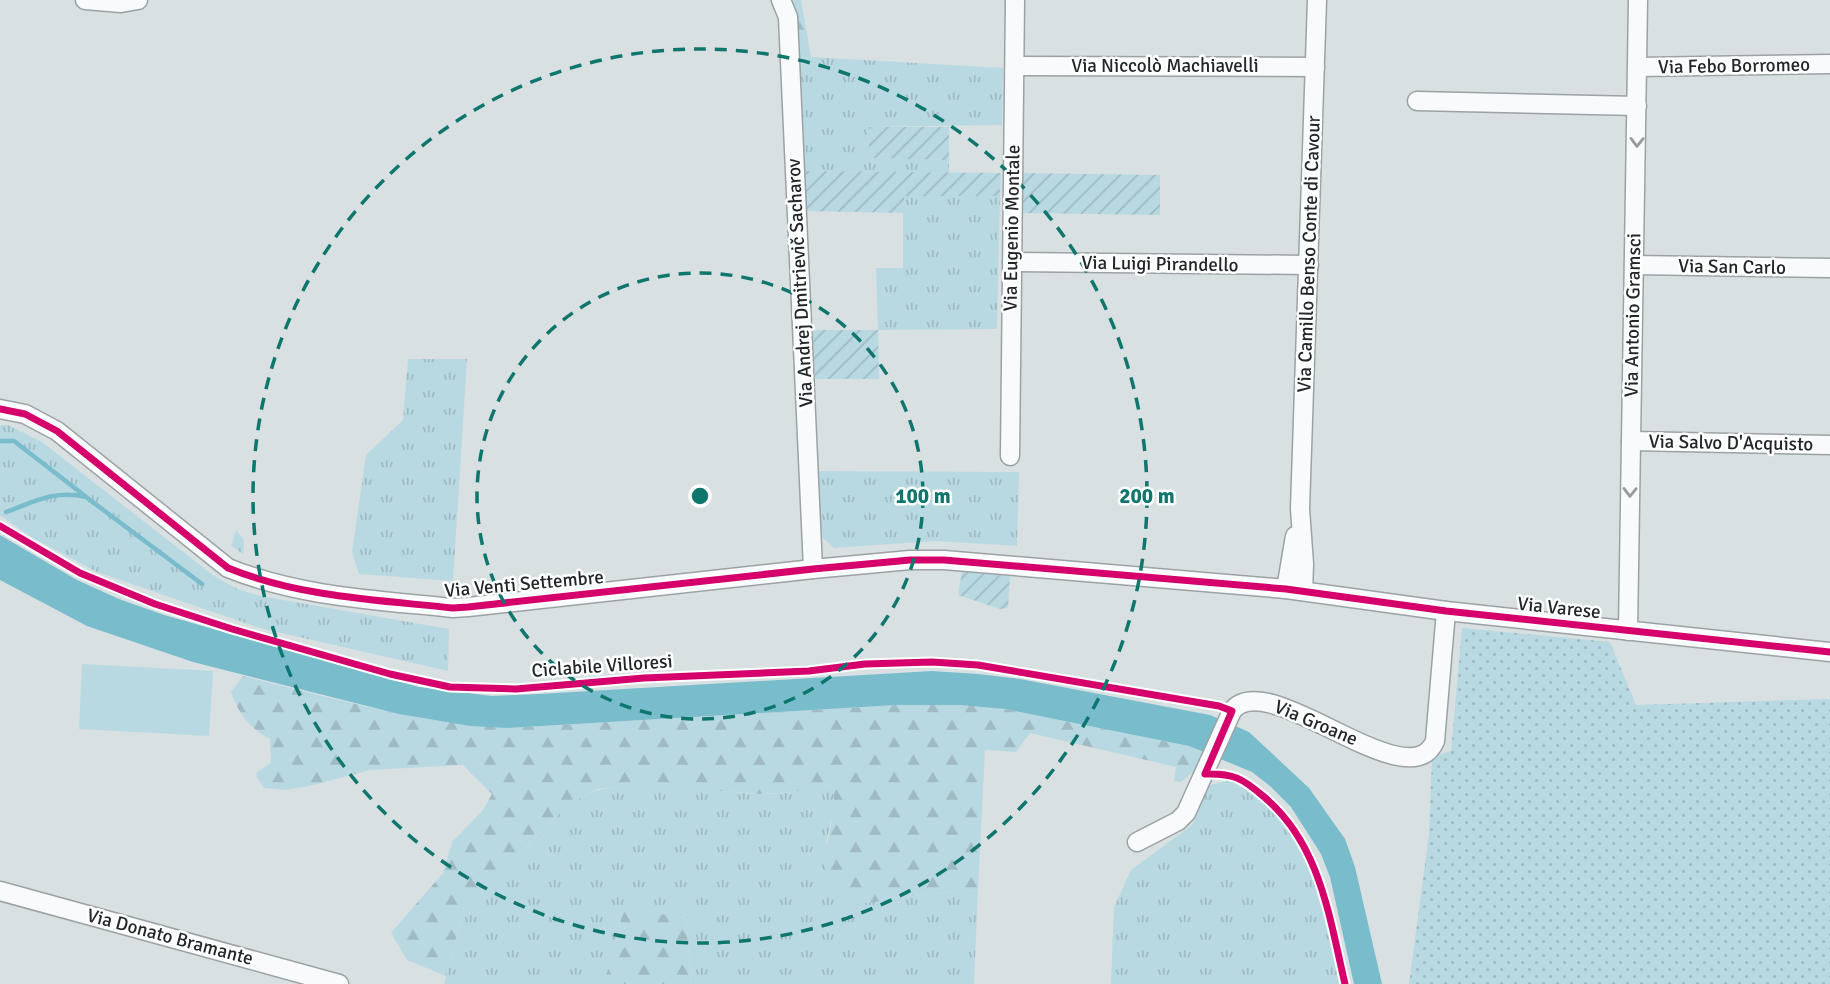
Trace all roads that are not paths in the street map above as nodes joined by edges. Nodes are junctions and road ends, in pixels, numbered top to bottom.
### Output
1 (85, 0) edge
2 (138, 0) edge
3 (781, 0) edge
4 (1015, 0) edge
5 (1317, 0) edge
6 (1638, 0) edge
7 (1830, 64) edge
8 (1015, 66) junction
9 (1315, 67) junction
10 (1638, 67) junction
11 (1417, 101) dead end
12 (1637, 106) junction
13 (1012, 262) junction
14 (1309, 265) junction
15 (1634, 265) junction
16 (1830, 268) edge
17 (0, 409) edge
18 (1631, 441) junction
19 (1830, 445) edge
20 (1010, 456) dead end
21 (813, 569) junction
22 (1295, 590) junction
23 (1446, 611) junction
24 (1628, 631) junction
25 (1830, 652) edge
26 (1137, 842) dead end
27 (0, 891) edge
28 (340, 984) edge

1 - 2 street
3 - 21 street, Via Andrej Dmitrievič Sacharov
4 - 8 street, Via Eugenio Montale
5 - 9 street, Via Camillo Benso Conte di Cavour
6 - 10 street, Via Antonio Gramsci
7 - 10 street, Via Febo Borromeo
8 - 9 street, Via Niccolò Machiavelli
8 - 13 street, Via Eugenio Montale
9 - 14 street, Via Camillo Benso Conte di Cavour
10 - 12 street, Via Antonio Gramsci
11 - 12 street
12 -> 15 street, Via Antonio Gramsci
13 - 14 street, Via Luigi Pirandello
13 - 20 street, Via Eugenio Montale
14 - 22 street, Via Camillo Benso Conte di Cavour
15 - 16 street, Via San Carlo
15 - 18 street, Via Antonio Gramsci
17 - 21 street, Via Venti Settembre
18 - 19 street, Via Salvo D'Acquisto
18 -> 24 street, Via Antonio Gramsci
21 - 22 street, Via Venti Settembre
22 - 23 street, Via Varese
23 - 24 street, Via Varese
23 - 26 street, Via Groane
24 - 25 street, Via Varese
27 - 28 street, Via Donato Bramante

